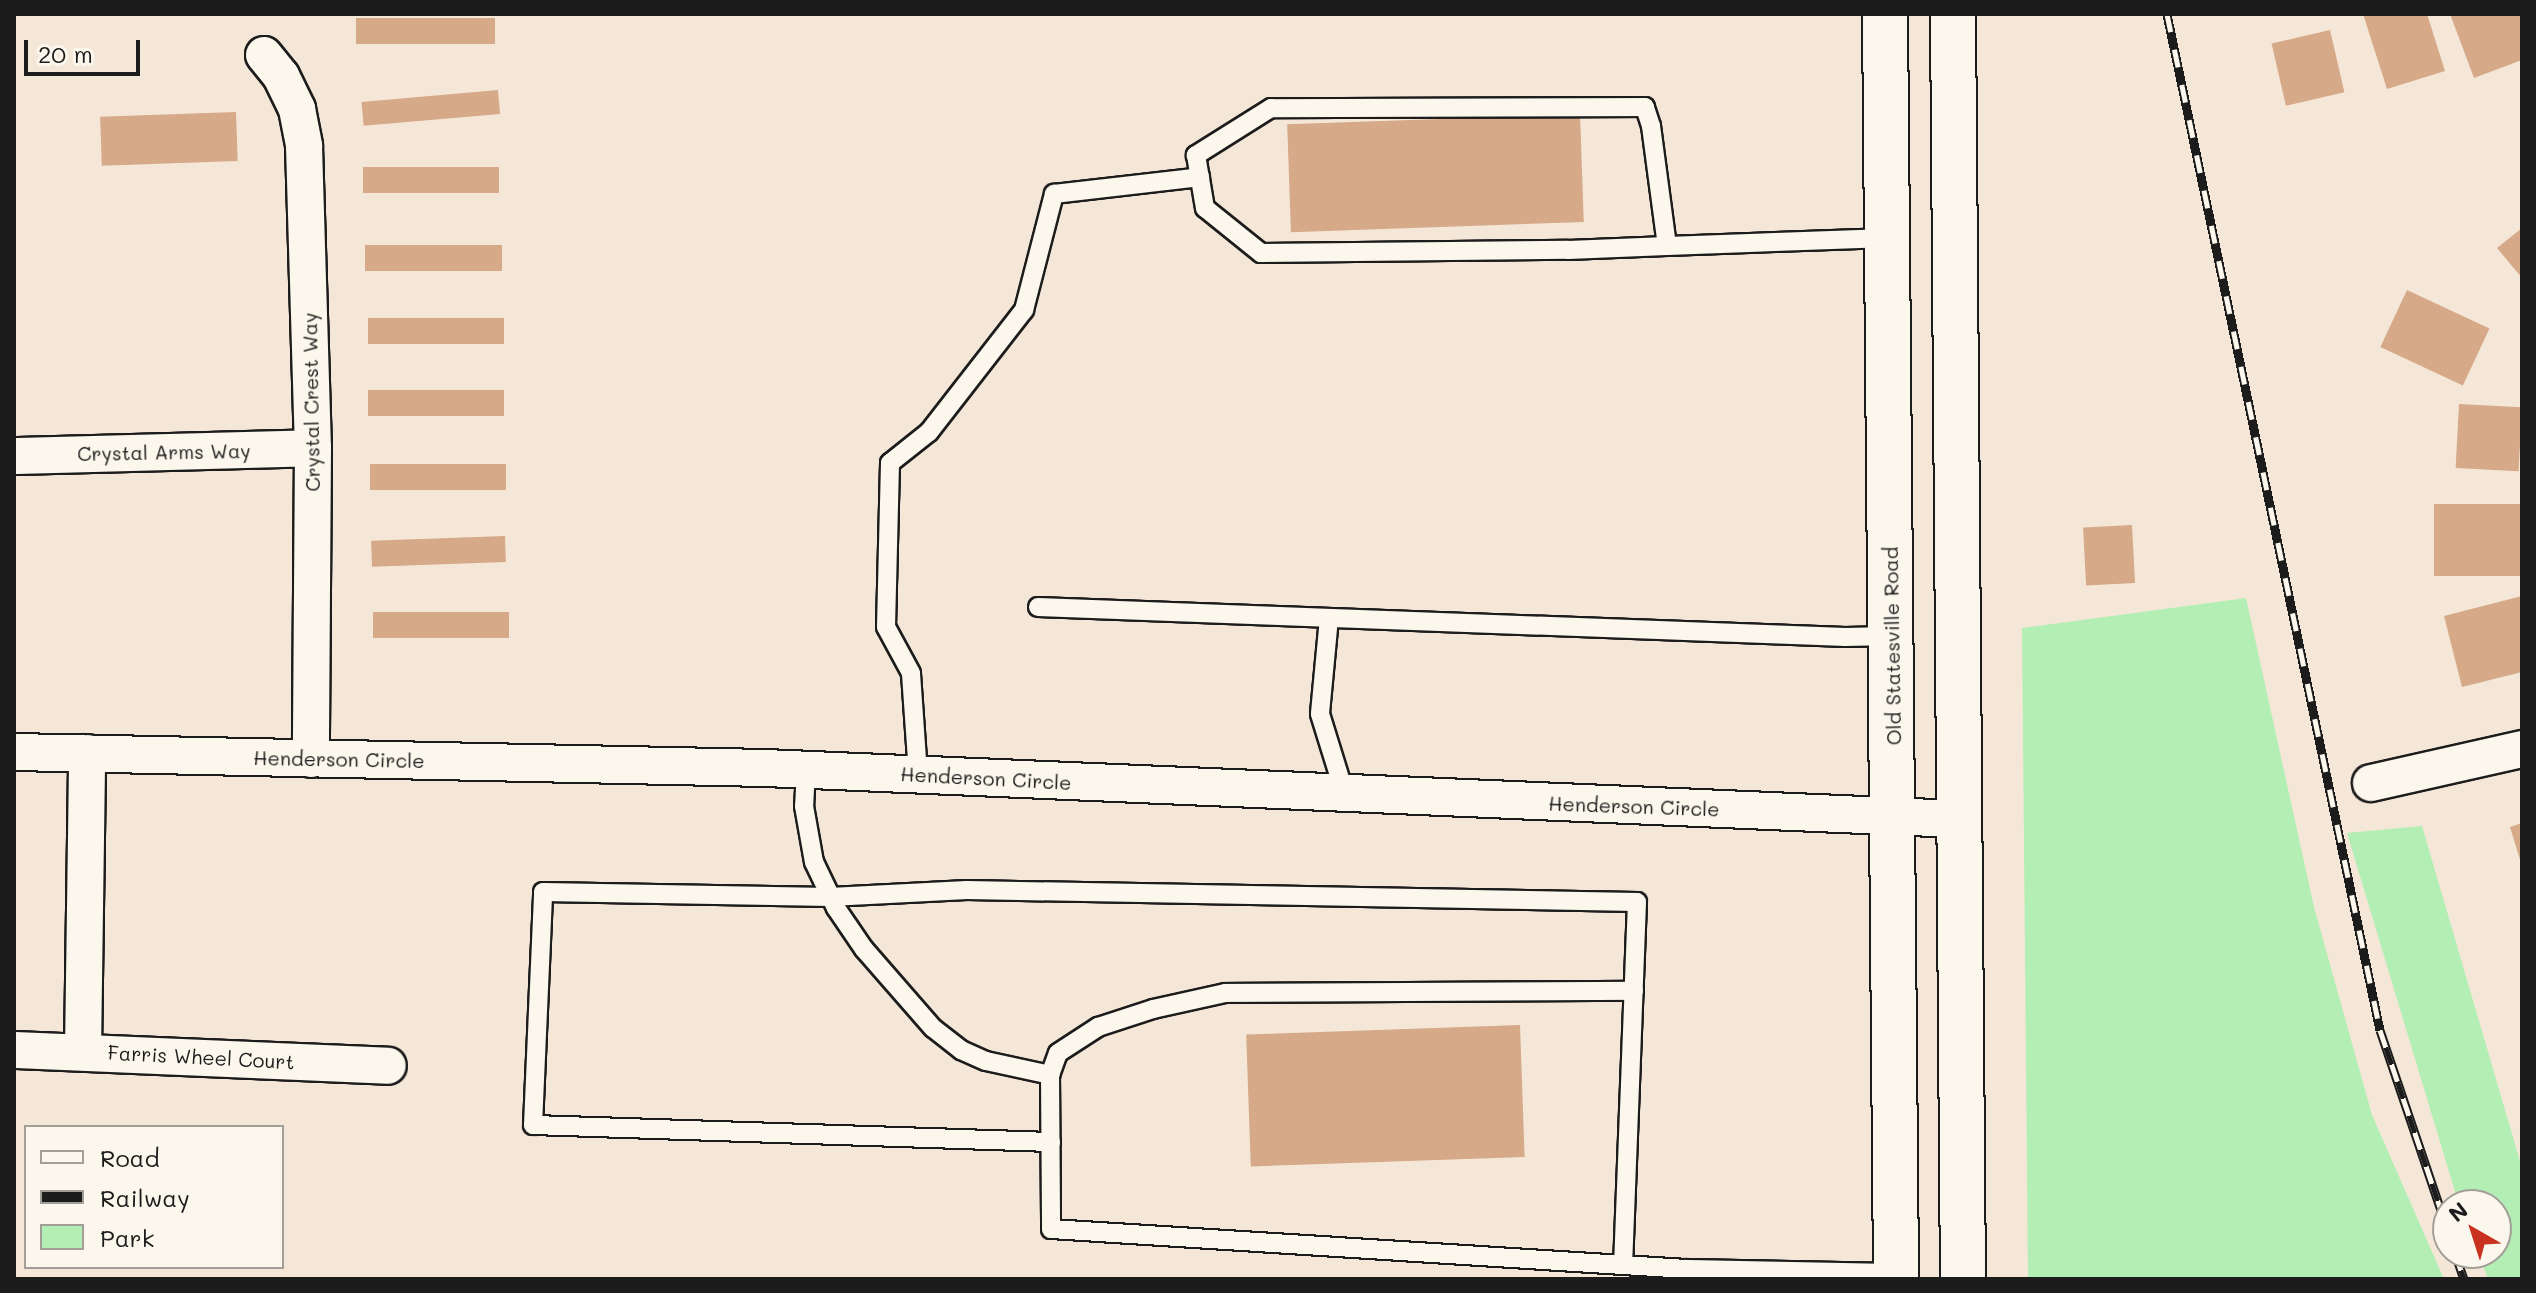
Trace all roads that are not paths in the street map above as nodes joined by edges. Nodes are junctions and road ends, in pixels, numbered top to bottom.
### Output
1 (1885, 14) edge
2 (1953, 14) edge
3 (264, 55) dead end
4 (1200, 177) junction
5 (1888, 238) junction
6 (1667, 246) junction
7 (313, 448) junction
8 (14, 456) edge
9 (1038, 607) dead end
10 (1329, 618) junction
11 (1892, 636) junction
12 (2522, 749) edge
13 (14, 752) edge
14 (87, 753) junction
15 (311, 759) junction
16 (806, 770) junction
17 (918, 774) junction
18 (2371, 783) dead end
19 (1345, 795) junction
20 (1894, 816) junction
21 (1958, 819) junction
22 (830, 897) junction
23 (1634, 991) junction
24 (14, 1050) edge
25 (83, 1052) junction
26 (388, 1066) dead end
27 (1050, 1075) junction
28 (1051, 1142) junction
29 (1623, 1265) junction
30 (1896, 1276) edge
31 (1963, 1279) edge

1 - 5 main road, Old Statesville Road
2 - 21 main road
3 - 7 street, Crystal Crest Way
4 - 6 lane
4 - 6 lane
4 - 17 lane
5 - 6 lane
5 - 11 main road, Old Statesville Road
7 - 8 street, Crystal Arms Way
7 - 15 street, Crystal Crest Way
9 - 10 lane
10 - 11 lane
10 - 19 lane
11 - 20 main road, Old Statesville Road
12 - 18 street
13 - 14 street, Henderson Circle
14 - 15 street, Henderson Circle
14 - 25 street
15 - 16 street, Henderson Circle
16 - 17 street, Henderson Circle
16 - 22 lane
17 - 19 street, Henderson Circle
19 - 20 street, Henderson Circle
20 - 21 street, Henderson Circle
20 - 30 main road, Old Statesville Road
21 - 31 main road
22 - 23 lane
22 - 27 lane
22 - 28 lane
23 - 27 lane
23 - 29 lane
24 - 25 street, Farris Wheel Court
25 - 26 street, Farris Wheel Court
27 - 28 lane
28 - 29 lane
29 - 30 lane

